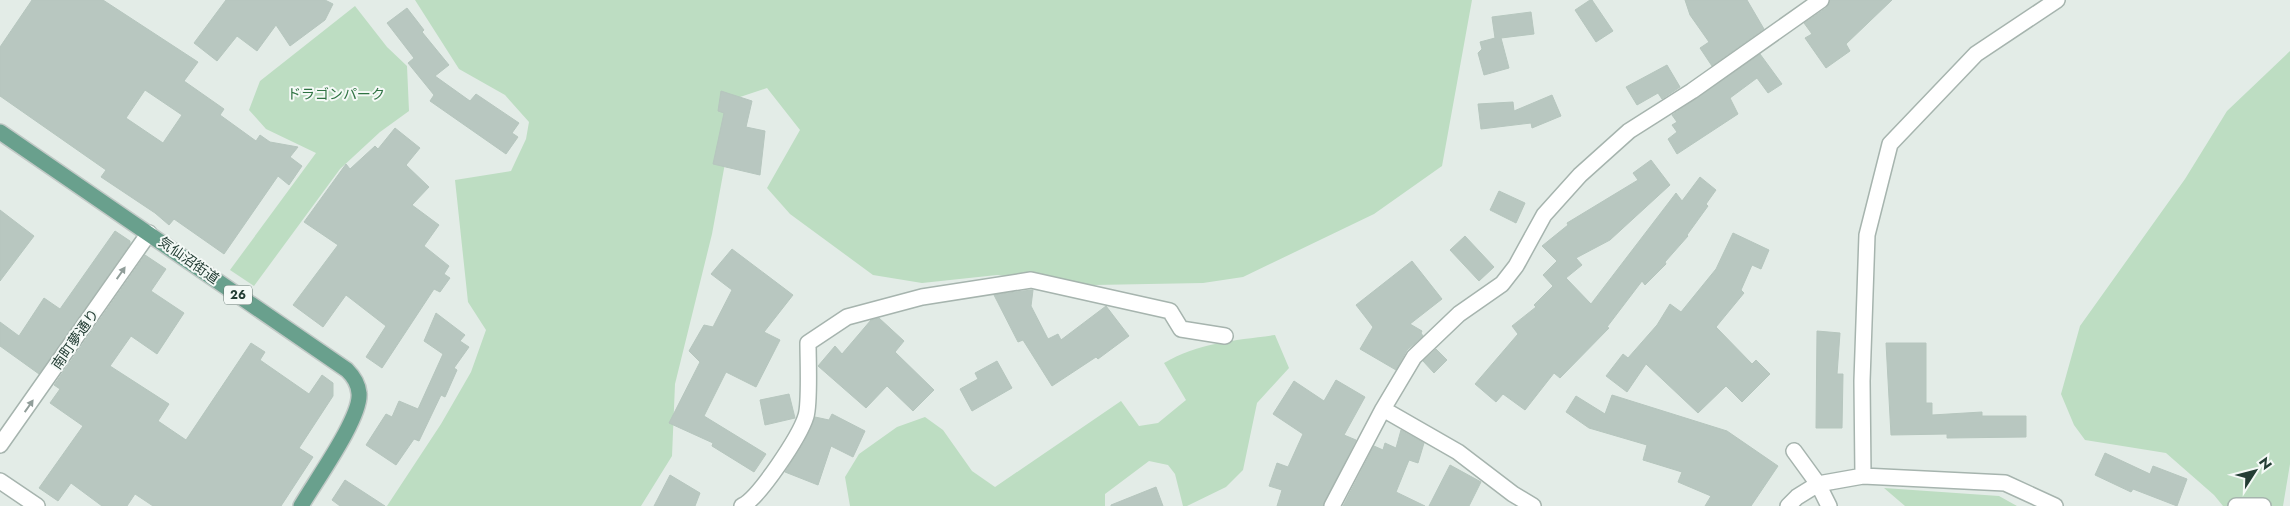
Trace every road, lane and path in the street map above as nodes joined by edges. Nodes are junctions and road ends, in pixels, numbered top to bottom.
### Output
1 (1821, 0) edge
2 (2057, 0) edge
3 (0, 132) edge
4 (149, 233) junction
5 (1225, 336) dead end
6 (1383, 409) junction
7 (0, 446) edge
8 (1794, 451) dead end
9 (1863, 476) junction
10 (0, 481) edge
11 (1818, 484) junction
12 (1513, 500) edge
13 (36, 506) edge
14 (300, 506) edge
15 (742, 506) edge
16 (1332, 506) edge
17 (1533, 506) edge
18 (1788, 506) edge
19 (1829, 506) edge
20 (2055, 506) edge
21 (2236, 506) edge
22 (2263, 506) edge

1 - 6 street
2 - 9 street
3 - 4 main road, 気仙沼街道 / 26
7 -> 4 street, 南町夢通り
4 - 14 main road, 気仙沼街道 / 26
5 - 15 street
6 - 12 street
6 - 16 street
8 - 11 street
9 - 11 street
9 - 20 street
10 - 13 street
11 - 18 street
11 - 19 street
12 - 17 street
21 - 22 street

